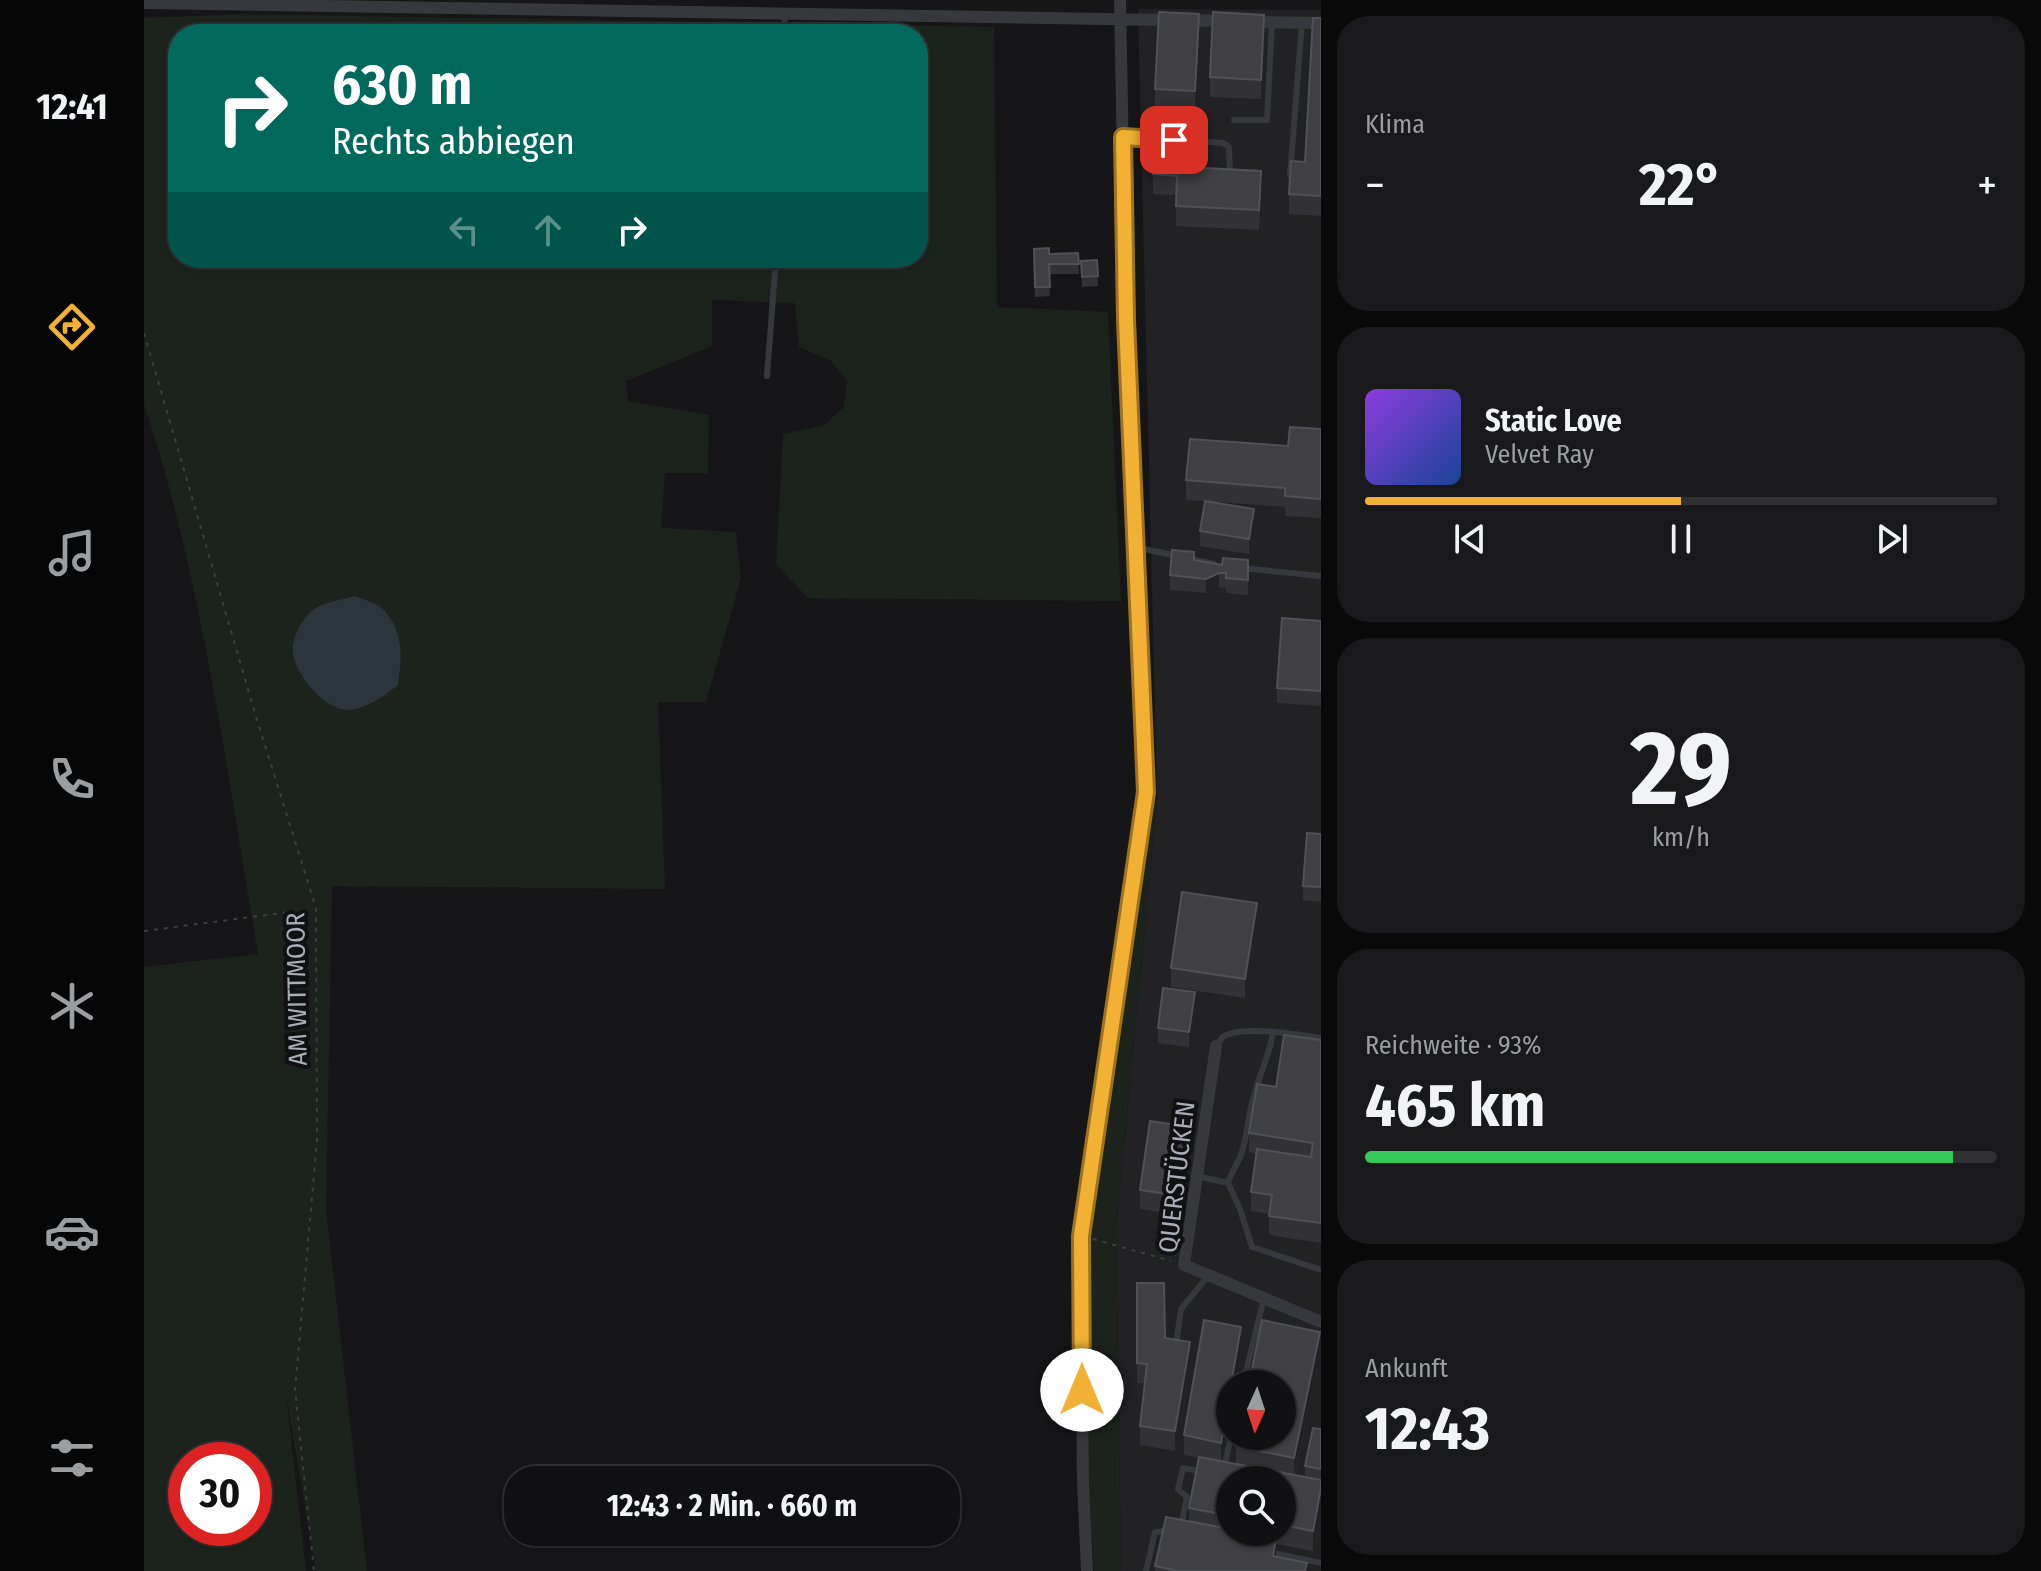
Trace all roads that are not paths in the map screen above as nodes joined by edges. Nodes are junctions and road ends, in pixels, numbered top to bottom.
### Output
1 (1120, 0) edge
2 (144, 3) edge
3 (785, 13) junction
4 (1121, 19) junction
5 (1272, 22) junction
6 (1302, 23) junction
7 (1321, 23) edge
8 (784, 24) edge
9 (1234, 120) dead end
10 (1123, 137) junction
11 (1164, 139) edge
12 (1194, 141) edge
13 (1290, 175) edge
14 (1229, 184) edge
15 (775, 268) edge
16 (767, 376) dead end
17 (1135, 547) junction
18 (1321, 576) edge
19 (1273, 1032) junction
20 (1321, 1038) edge
21 (1216, 1046) joint
22 (1197, 1176) junction
23 (1228, 1183) junction
24 (1321, 1270) edge
25 (1209, 1275) junction
26 (1264, 1298) junction
27 (1321, 1322) edge
28 (1176, 1349) edge
29 (1246, 1370) edge
30 (1209, 1472) edge
31 (1265, 1551) edge
32 (1321, 1563) edge
33 (1087, 1571) edge
34 (1146, 1571) edge

1 - 4 street
2 - 3 street
3 - 4 street
3 - 8 lane
4 - 5 street
4 - 10 street
5 - 6 street
5 - 9 lane
6 - 7 street
6 - 13 lane
10 - 11 lane
10 - 17 street
12 - 14 lane
15 - 16 lane
17 - 18 lane
17 - 33 street
19 - 20 lane
19 - 21 lane
19 - 23 lane
21 - 22 street, QUERSTÜCKEN
22 - 23 lane
22 - 25 street, QUERSTÜCKEN
23 - 24 lane
25 - 26 street, QUERSTÜCKEN
25 - 28 lane
26 - 27 street, QUERSTÜCKEN
26 - 29 lane
30 - 34 lane
31 - 32 lane

